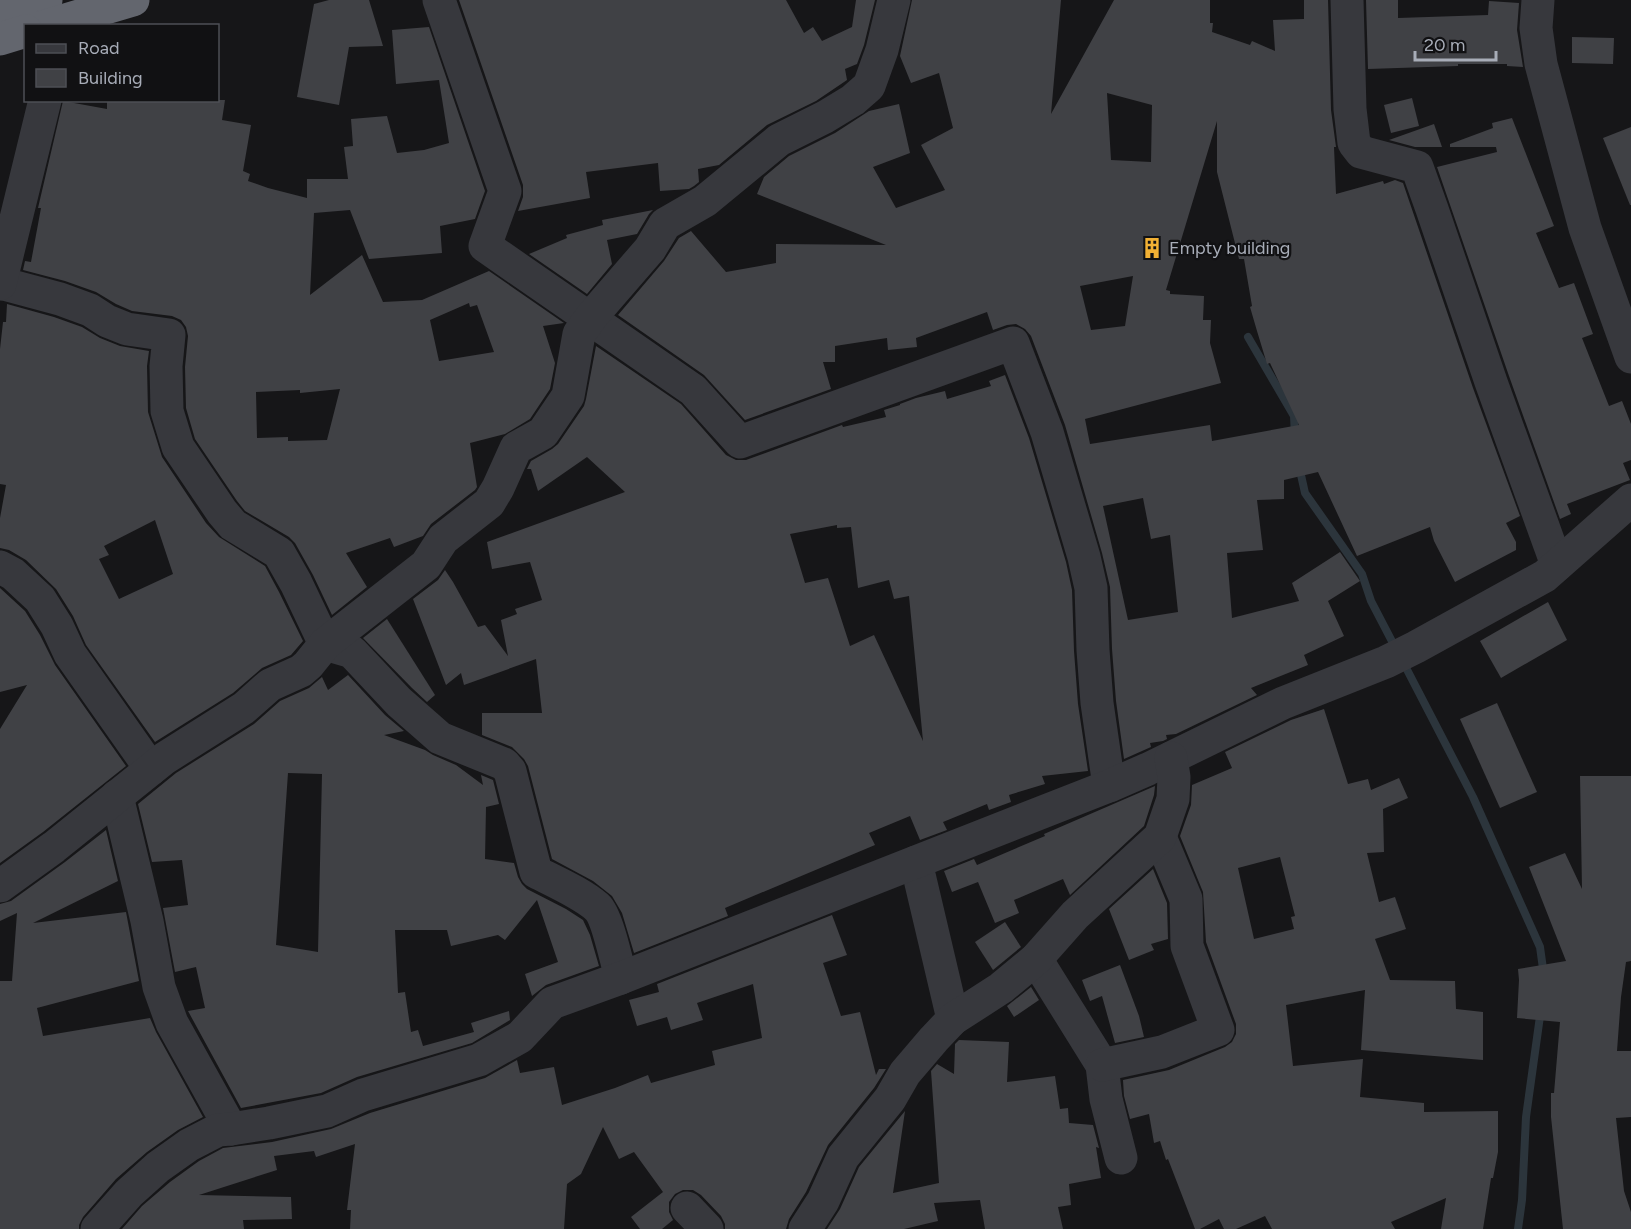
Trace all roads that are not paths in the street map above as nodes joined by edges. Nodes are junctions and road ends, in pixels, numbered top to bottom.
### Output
1 (133, 0) edge
2 (439, 0) edge
3 (894, 0) edge
4 (1347, 0) edge
5 (1538, 0) edge
6 (0, 13) edge
7 (46, 21) edge
8 (24, 30) edge
9 (0, 39) edge
10 (45, 102) edge
11 (0, 284) edge
12 (1631, 357) edge
13 (1631, 500) edge
14 (1557, 565) junction
15 (0, 567) edge
16 (325, 644) junction
17 (1171, 758) junction
18 (151, 769) junction
19 (1109, 786) junction
20 (117, 796) junction
21 (1160, 837) junction
22 (916, 862) junction
23 (0, 886) edge
24 (1036, 959) junction
25 (621, 978) junction
26 (953, 1019) junction
27 (1102, 1065) junction
28 (231, 1129) junction
29 (1121, 1158) dead end
30 (97, 1229) edge
31 (805, 1229) edge

1 - 7 highway
2 - 19 street
3 - 16 street
4 - 14 street
5 - 12 street
6 - 7 highway
8 - 9 highway
10 - 11 street
11 - 16 street
13 - 14 street
14 - 17 street
15 - 18 street
16 - 18 street
16 - 25 street
17 - 19 street
17 - 21 street
18 - 20 street
19 - 22 street
20 - 23 street
20 - 28 street
21 - 24 street
21 - 27 street
22 - 25 street
22 - 26 street
24 - 26 street
24 - 27 street
25 - 28 street
26 - 31 street
27 - 29 street
28 - 30 street

